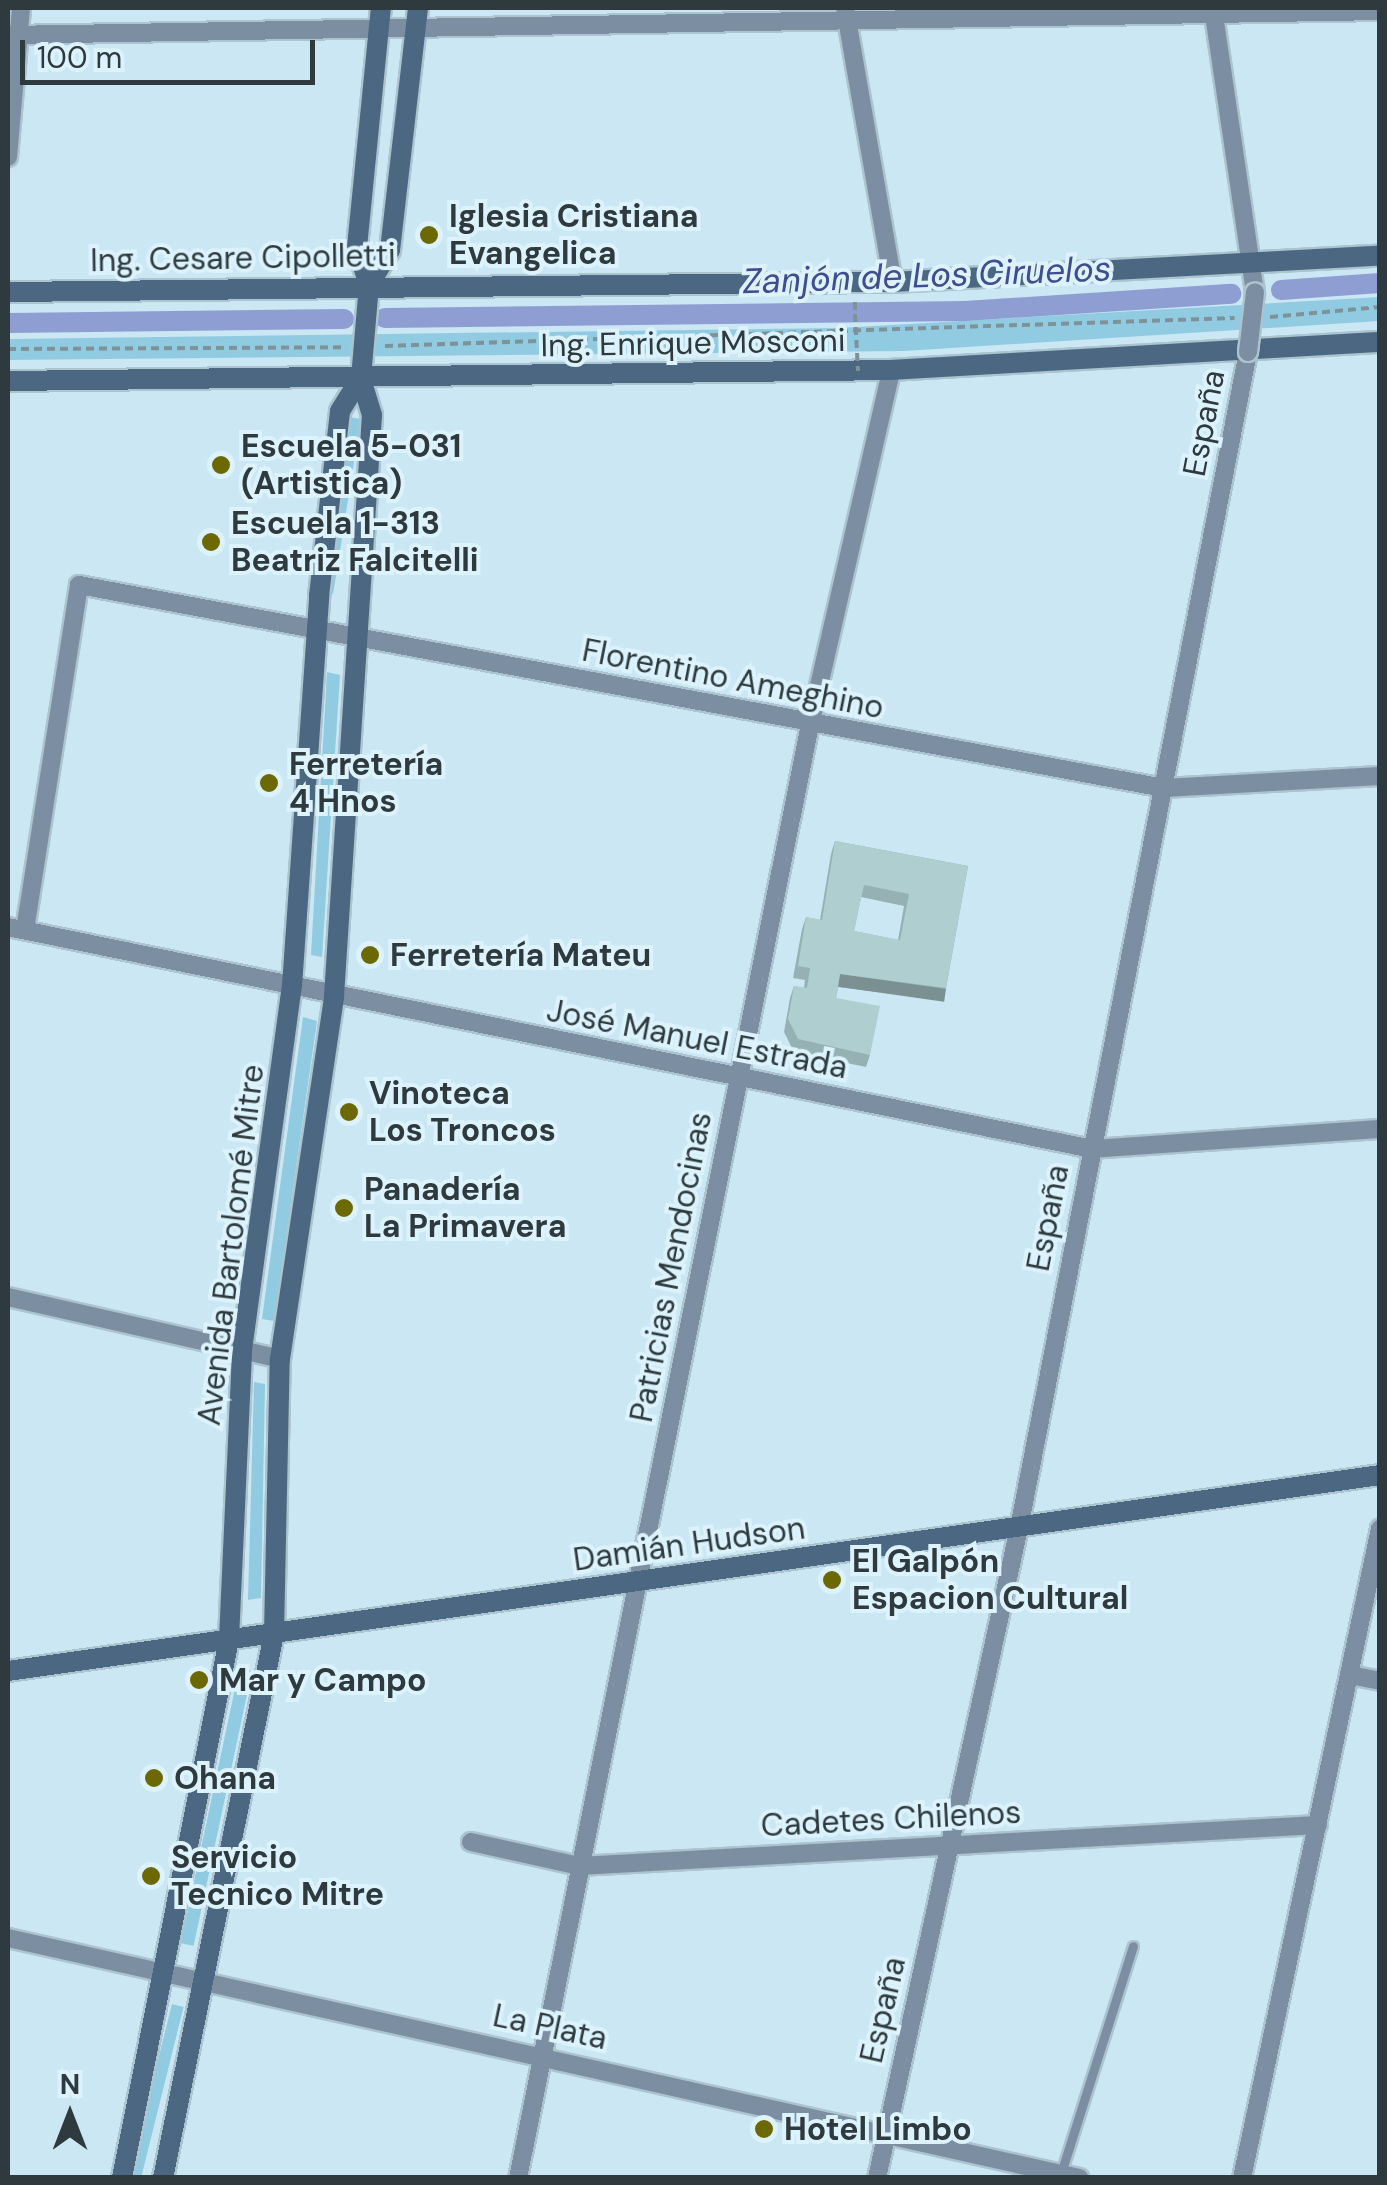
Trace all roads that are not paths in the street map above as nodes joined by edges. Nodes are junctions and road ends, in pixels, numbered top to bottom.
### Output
1 (21, 8) edge
2 (845, 8) edge
3 (1380, 11) edge
4 (1214, 14) edge
5 (381, 18) edge
6 (418, 18) edge
7 (848, 27) junction
8 (13, 35) edge
9 (8, 157) edge
10 (1380, 256) edge
11 (1258, 266) junction
12 (893, 282) junction
13 (369, 285) junction
14 (8, 292) edge
15 (1380, 342) edge
16 (1248, 352) junction
17 (891, 370) junction
18 (361, 378) junction
19 (8, 382) edge
20 (316, 630) junction
21 (356, 638) junction
22 (810, 725) junction
23 (1380, 776) edge
24 (1164, 788) junction
25 (16, 929) edge
26 (292, 986) junction
27 (334, 996) junction
28 (739, 1079) junction
29 (1380, 1128) edge
30 (1092, 1149) junction
31 (8, 1297) edge
32 (242, 1350) junction
33 (280, 1359) junction
34 (1380, 1475) edge
35 (1019, 1528) junction
36 (1380, 1529) edge
37 (640, 1581) junction
38 (274, 1634) junction
39 (229, 1639) junction
40 (8, 1672) edge
41 (1350, 1676) junction
42 (1380, 1681) edge
43 (1318, 1825) junction
44 (470, 1842) dead end
45 (952, 1846) junction
46 (579, 1866) junction
47 (8, 1938) edge
48 (1133, 1946) dead end
49 (164, 1973) junction
50 (203, 1982) junction
51 (542, 2056) junction
52 (886, 2130) junction
53 (1070, 2175) edge
54 (122, 2178) edge
55 (163, 2178) edge
56 (518, 2178) edge
57 (876, 2178) edge
58 (1242, 2178) edge

1 - 8 street
2 - 7 street
3 - 4 street
4 - 7 street
4 - 11 street, España
5 - 6 street
5 - 8 street
5 - 13 street, Avenida Bartolomé Mitre
6 - 7 street
6 - 13 street, Avenida Bartolomé Mitre
7 - 12 street
8 - 9 street
10 - 11 street, Ing. Cesare Cipolletti
11 - 12 street, Ing. Cesare Cipolletti
11 - 16 street, España, bridge
12 - 13 street, Ing. Cesare Cipolletti
13 - 14 street, Ing. Cesare Cipolletti
13 - 18 street, Avenida Bartolomé Mitre
15 - 16 street, Ing. Enrique Mosconi
16 - 17 street, Ing. Enrique Mosconi
16 - 24 street, España
17 - 18 street, Ing. Enrique Mosconi
17 - 22 street, Patricias Mendocinas
18 - 19 street, Ing. Enrique Mosconi
18 - 20 street, Avenida Bartolomé Mitre
18 - 21 street, Avenida Bartolomé Mitre
20 - 21 street, Florentino Ameghino
20 - 25 street, Florentino Ameghino
20 - 26 street, Avenida Bartolomé Mitre
21 - 22 street, Florentino Ameghino
21 - 27 street, Avenida Bartolomé Mitre
22 - 24 street, Florentino Ameghino
22 - 28 street, Patricias Mendocinas
23 - 24 street, Florentino Ameghino
24 - 30 street, España
25 - 26 street, José Manuel Estrada
26 - 27 street, José Manuel Estrada
26 - 32 street, Avenida Bartolomé Mitre
27 - 28 street, José Manuel Estrada
27 - 33 street, Avenida Bartolomé Mitre
28 - 30 street, José Manuel Estrada
28 - 37 street, Patricias Mendocinas
29 - 30 street, José Manuel Estrada
30 - 35 street, España
31 - 32 street
32 - 33 street
32 - 39 street, Avenida Bartolomé Mitre
33 - 38 street, Avenida Bartolomé Mitre
34 - 35 street, Damián Hudson
35 - 37 street, Damián Hudson
35 - 45 street, España
36 - 41 street
37 - 38 street, Damián Hudson
37 - 46 street, Patricias Mendocinas
38 - 39 street, Damián Hudson
38 - 50 street, Avenida Bartolomé Mitre
39 - 40 street, Damián Hudson
39 - 49 street, Avenida Bartolomé Mitre
41 - 42 street
41 - 43 street
43 - 45 street, Cadetes Chilenos
43 - 58 street
44 - 46 street, Cadetes Chilenos
45 - 46 street, Cadetes Chilenos
45 - 52 street, España
46 - 51 street, Patricias Mendocinas
47 - 49 street, La Plata
48 - 53 lane
49 - 50 street, La Plata
49 - 54 street, Avenida Bartolomé Mitre
50 - 51 street, La Plata
50 - 55 street, Avenida Bartolomé Mitre
51 - 52 street, La Plata
51 - 56 street, Patricias Mendocinas
52 - 53 street, La Plata
52 - 57 street, España

